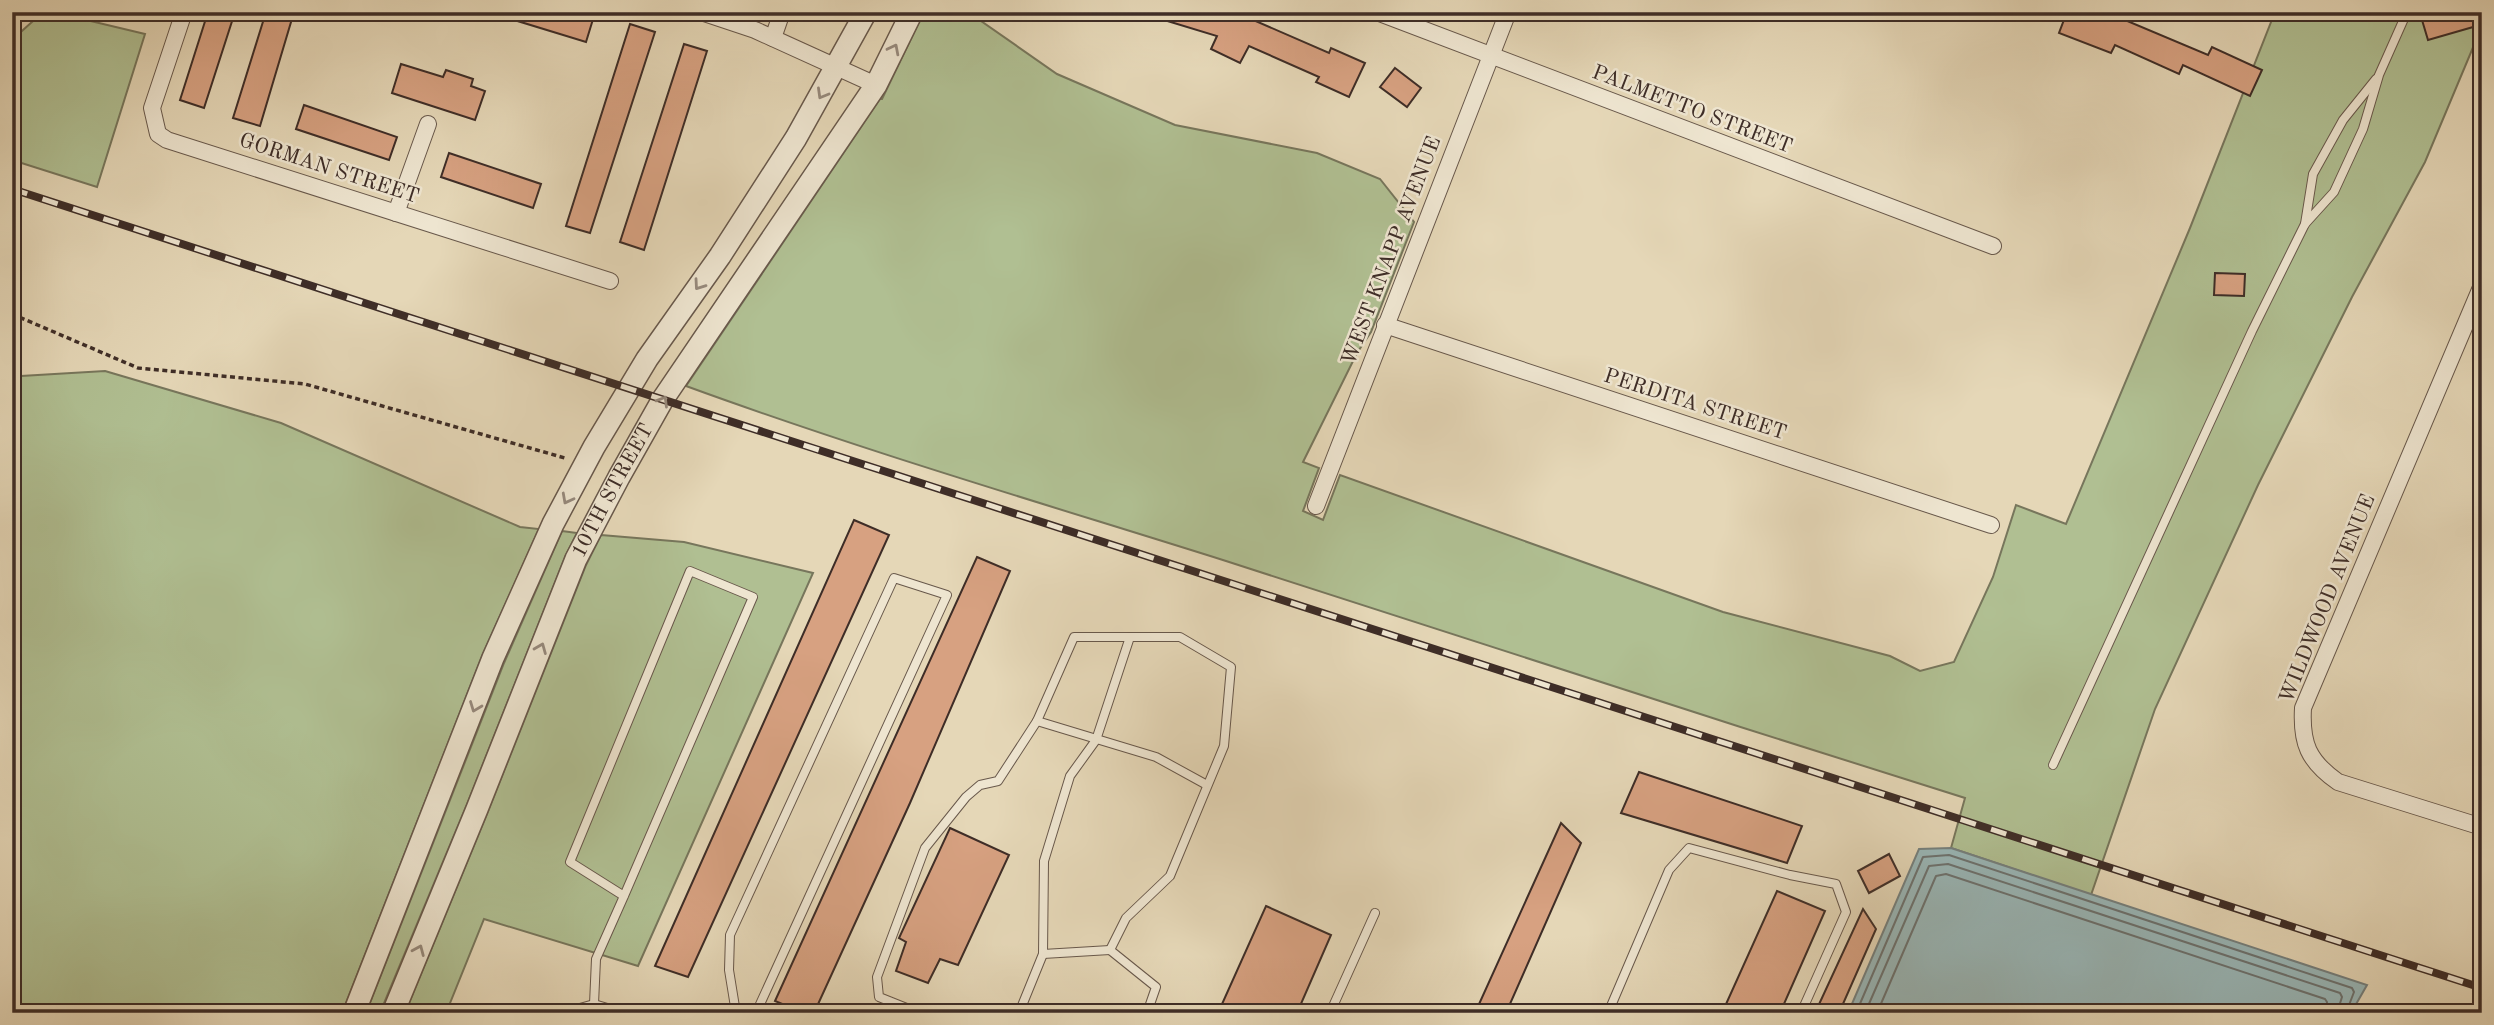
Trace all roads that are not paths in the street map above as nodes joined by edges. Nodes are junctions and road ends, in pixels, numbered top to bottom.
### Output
1 (184, 12) edge
2 (701, 12) edge
3 (782, 12) edge
4 (866, 12) edge
5 (912, 12) edge
6 (1377, 12) edge
7 (1508, 12) edge
8 (2407, 12) edge
9 (773, 38) junction
10 (1490, 56) junction
11 (836, 67) junction
12 (2379, 75) junction
13 (876, 85) junction
14 (428, 124) dead end
15 (396, 213) junction
16 (2305, 224) junction
17 (1993, 246) dead end
18 (610, 281) dead end
19 (2482, 285) edge
20 (680, 312) junction
21 (1385, 325) junction
22 (710, 331) junction
23 (585, 465) junction
24 (619, 477) junction
25 (1316, 506) dead end
26 (1992, 525) dead end
27 (1130, 637) junction
28 (1037, 721) junction
29 (1096, 740) junction
30 (2053, 765) dead end
31 (1207, 785) junction
32 (2482, 827) edge
33 (624, 896) junction
34 (1375, 913) dead end
35 (1110, 950) junction
36 (1043, 954) junction
37 (594, 1004) junction
38 (1020, 1012) edge
39 (354, 1013) edge
40 (393, 1013) edge
41 (562, 1013) edge
42 (624, 1013) edge
43 (736, 1013) edge
44 (756, 1013) edge
45 (919, 1013) edge
46 (1147, 1013) edge
47 (1330, 1013) edge
48 (1608, 1013) edge
49 (1801, 1013) edge

1 - 15 street, GORMAN STREET
2 - 9 street
3 - 9 street
4 - 11 street, 10TH STREET
13 -> 5 street, 10TH STREET
6 - 10 street, PALMETTO STREET
7 - 10 street, WEST KNAPP AVENUE
8 - 12 lane
9 - 11 street
10 - 17 street, PALMETTO STREET
10 - 21 street, WEST KNAPP AVENUE
11 - 13 street
11 -> 20 street, 10TH STREET
12 - 16 lane
12 - 16 lane
13 - 22 street, 10TH STREET
14 - 15 street
15 - 18 street, GORMAN STREET
16 - 30 lane
19 - 32 street, WILDWOOD AVENUE
20 - 22 street
20 - 23 street, 10TH STREET
21 - 25 street, WEST KNAPP AVENUE
21 - 26 street, PERDITA STREET
24 -> 22 street, 10TH STREET
23 - 24 street
23 -> 39 street, 10TH STREET
40 -> 24 street, 10TH STREET
27 - 28 lane
27 - 29 lane
27 - 31 lane
28 - 29 lane
28 - 45 lane
29 - 31 lane
29 - 36 lane
31 - 35 lane
33 - 33 lane
33 - 37 lane
34 - 47 lane
35 - 36 lane
35 - 46 lane
36 - 38 lane
37 - 41 lane
37 - 42 lane
43 - 44 lane
48 - 49 lane

